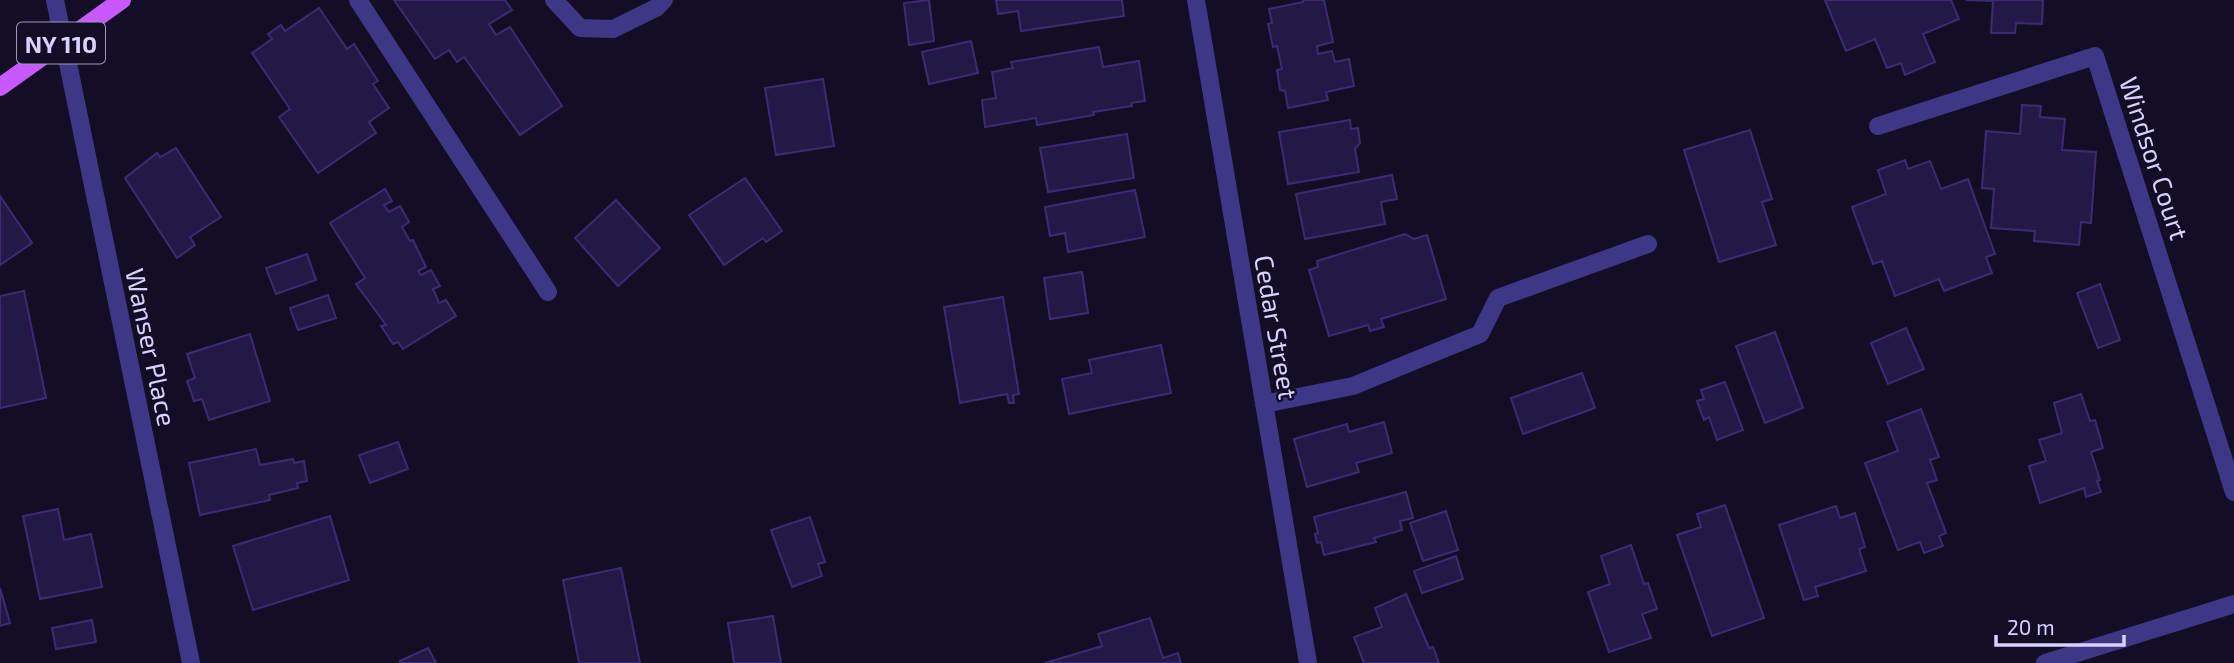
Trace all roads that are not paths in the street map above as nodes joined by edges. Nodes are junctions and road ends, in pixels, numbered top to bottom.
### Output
1 (55, 0) edge
2 (122, 0) edge
3 (358, 0) edge
4 (554, 0) edge
5 (664, 0) edge
6 (1196, 0) edge
7 (63, 41) junction
8 (0, 88) edge
9 (1878, 126) dead end
10 (1648, 244) dead end
11 (548, 292) dead end
12 (1264, 404) junction
13 (2234, 492) edge
14 (2234, 604) edge
15 (191, 663) edge
16 (1308, 663) edge
17 (2045, 663) edge

1 - 7 street, Wanser Place
2 - 7 main road, NY 110
3 - 11 street
4 - 5 street
6 - 12 street, Cedar Street
7 - 8 main road, NY 110
7 - 15 street, Wanser Place
9 - 13 street, Windsor Court
10 - 12 street
12 - 16 street, Cedar Street
14 - 17 street

